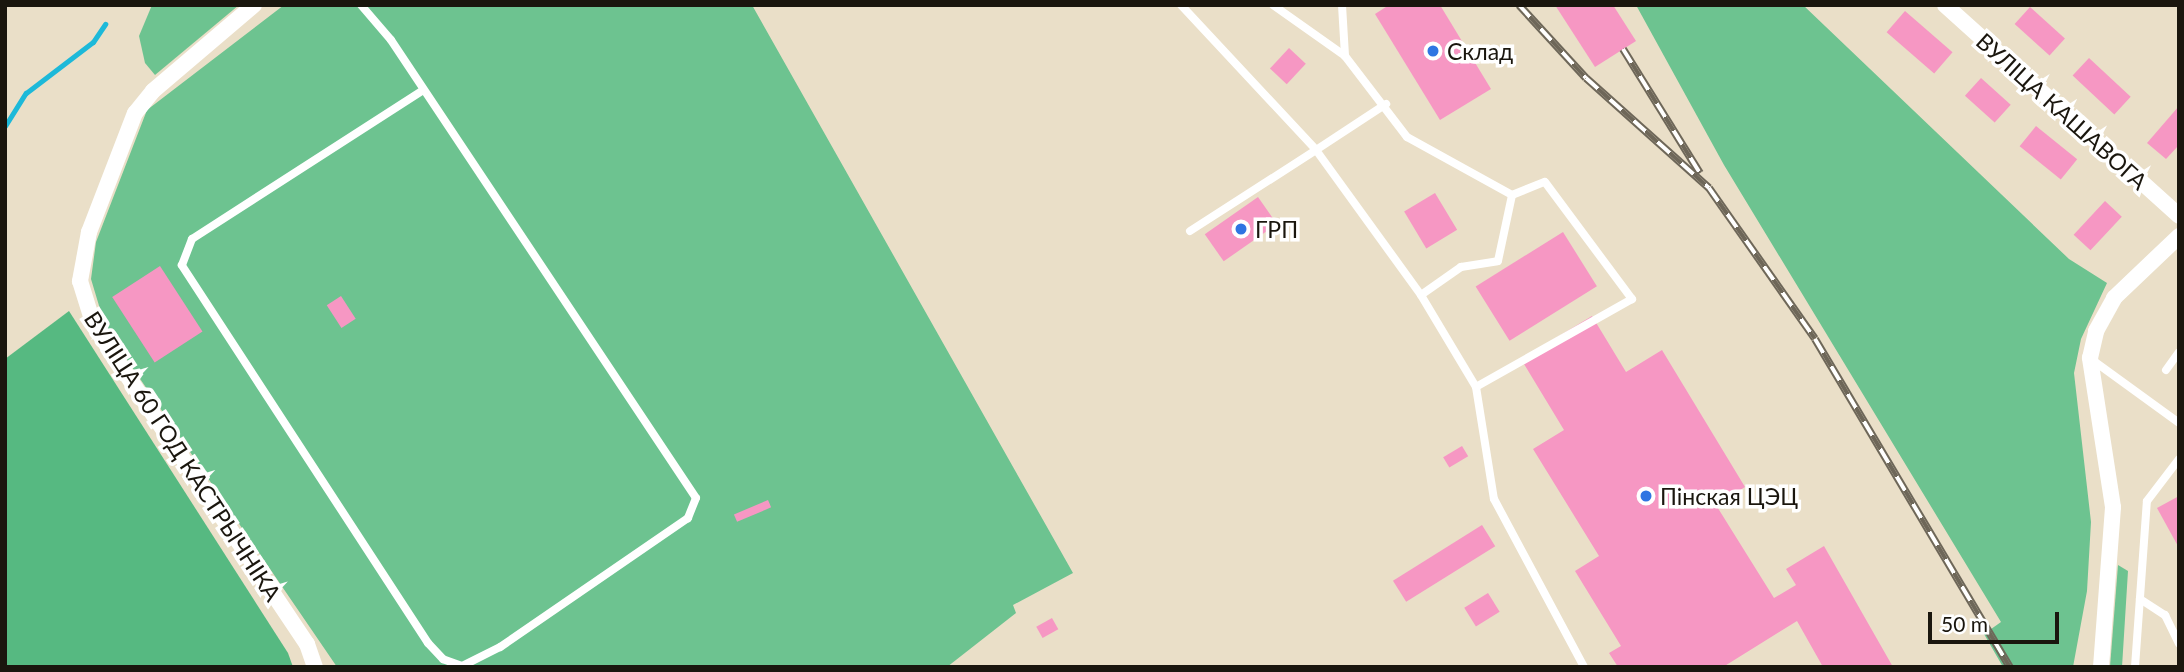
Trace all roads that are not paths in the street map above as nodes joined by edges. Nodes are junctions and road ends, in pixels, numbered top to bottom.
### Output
1 (254, 5) edge
2 (361, 5) edge
3 (1181, 5) edge
4 (1273, 5) edge
5 (1342, 5) edge
6 (1945, 5) edge
7 (1345, 57) junction
8 (423, 90) junction
9 (1386, 104) junction
10 (1316, 150) junction
11 (1512, 195) junction
12 (2179, 216) edge
13 (1190, 231) dead end
14 (2179, 236) edge
15 (1420, 295) junction
16 (2179, 352) edge
17 (2090, 358) junction
18 (2166, 370) dead end
19 (1476, 387) junction
20 (2179, 424) edge
21 (2179, 459) edge
22 (2140, 599) junction
23 (2179, 644) edge
24 (315, 667) edge
25 (1584, 667) edge
26 (2101, 667) edge
27 (2135, 667) edge

1 - 24 street, ВУЛІЦА 60 ГОД КАСТРЫЧНІКА
2 - 8 lane
3 - 10 lane
4 - 7 lane
5 - 7 lane
6 - 12 street, ВУЛІЦА КАШАВОГА
7 - 9 lane
8 - 8 lane
9 - 10 lane
9 - 11 lane
10 - 13 lane
10 - 15 lane
11 - 15 lane
11 - 19 lane
14 - 17 street
15 - 19 lane
16 - 18 lane
17 - 20 lane
17 - 26 street
19 - 25 lane
21 - 22 lane
22 - 23 lane
22 - 27 lane

